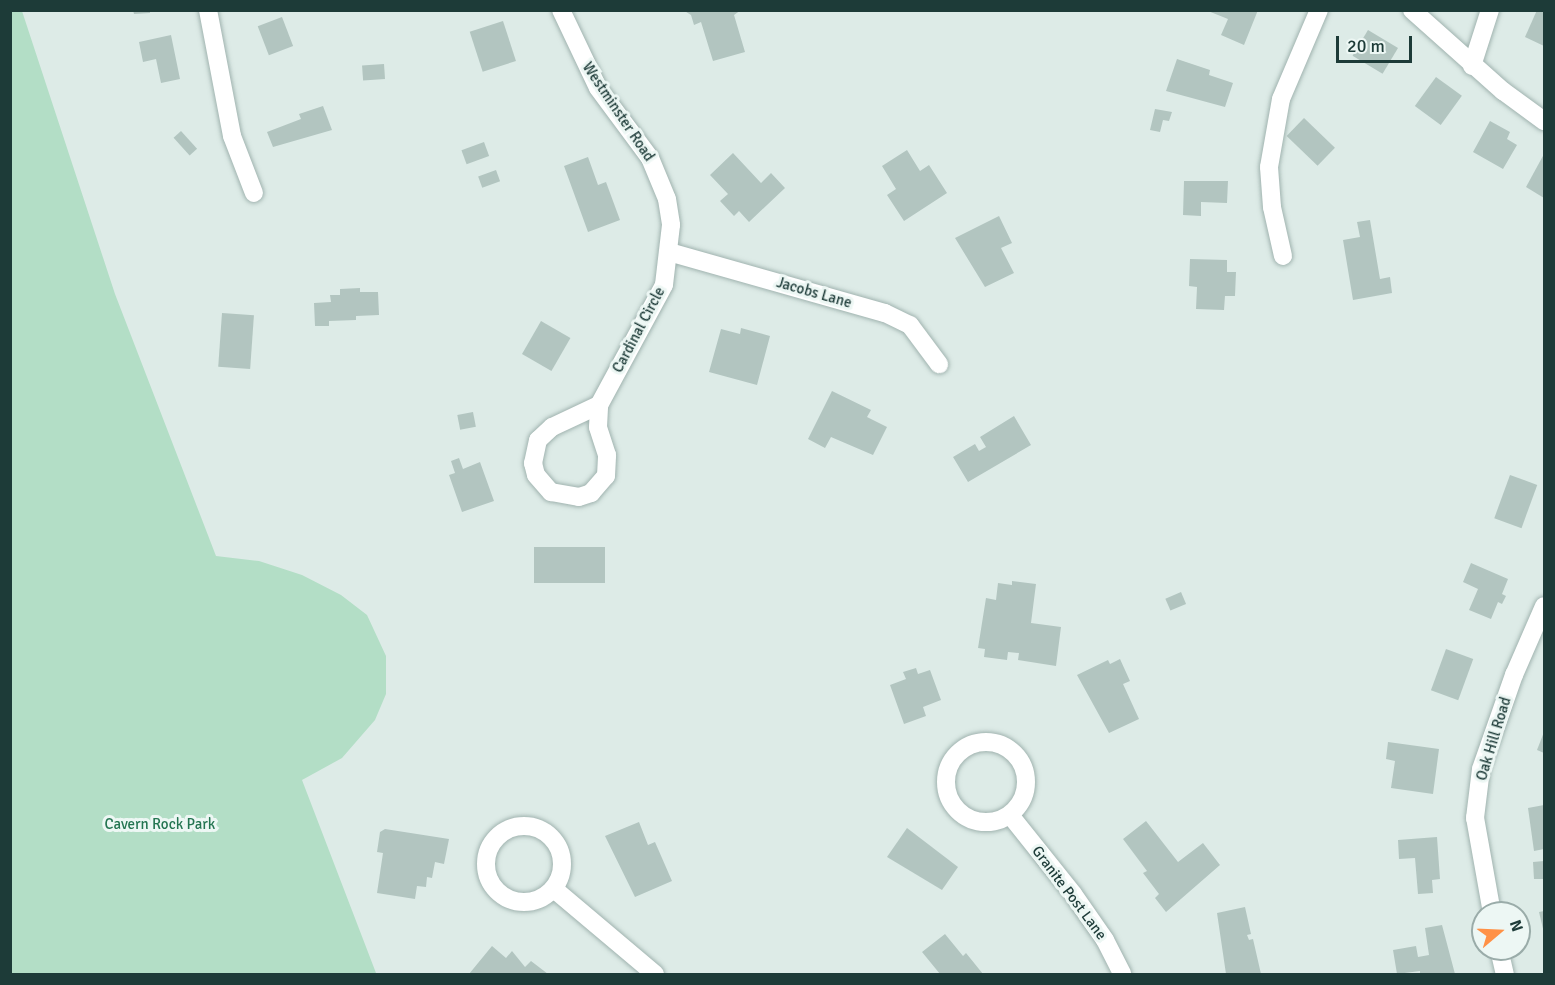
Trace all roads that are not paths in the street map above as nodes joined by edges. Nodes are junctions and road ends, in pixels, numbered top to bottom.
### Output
1 (208, 10) edge
2 (561, 10) edge
3 (1319, 10) edge
4 (1412, 10) edge
5 (1490, 10) edge
6 (1472, 66) junction
7 (1545, 121) edge
8 (254, 192) dead end
9 (669, 252) junction
10 (1283, 256) dead end
11 (939, 364) dead end
12 (599, 405) junction
13 (1545, 606) edge
14 (1010, 815) junction
15 (554, 889) junction
16 (1490, 901) edge
17 (655, 975) edge
18 (1122, 975) edge

1 - 8 street
2 - 9 street, Westminster Road
3 - 10 street
4 - 6 street
5 - 6 street
6 - 7 street
9 - 11 street, Jacobs Lane
9 - 12 street, Cardinal Circle
12 - 12 street
13 - 16 street, Oak Hill Road
14 - 14 street
14 - 18 street, Granite Post Lane
15 - 15 street
15 - 17 street

